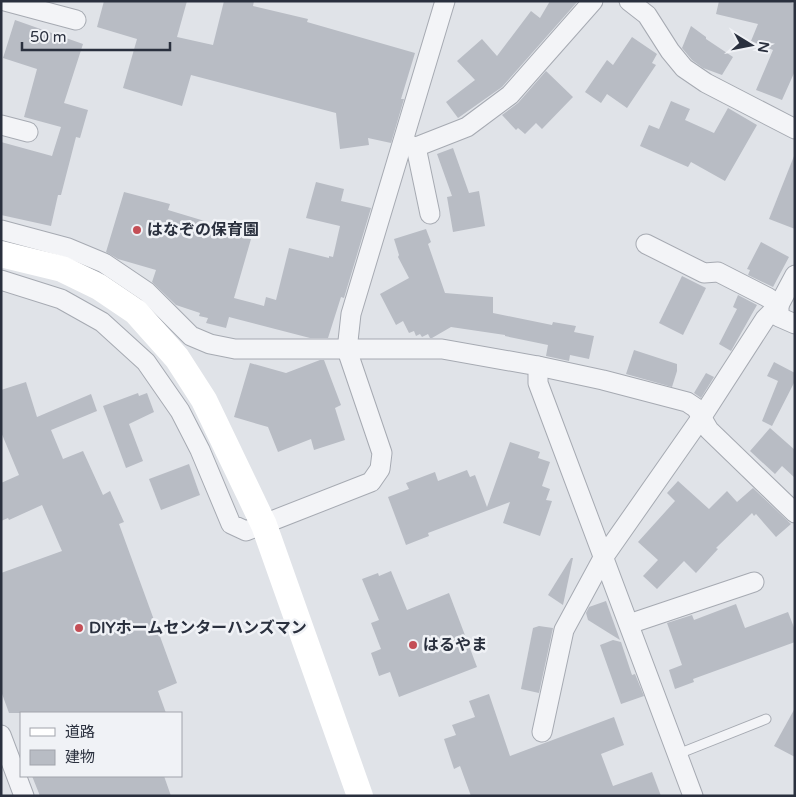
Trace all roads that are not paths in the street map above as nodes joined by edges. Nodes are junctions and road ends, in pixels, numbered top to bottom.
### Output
1 (5, 1) edge
2 (445, 1) edge
3 (593, 1) edge
4 (628, 1) edge
5 (76, 20) dead end
6 (1, 125) edge
7 (795, 129) edge
8 (28, 132) dead end
9 (409, 145) junction
10 (430, 214) dead end
11 (1, 230) edge
12 (646, 244) dead end
13 (1, 254) edge
14 (795, 275) edge
15 (1, 280) edge
16 (779, 305) junction
17 (795, 324) edge
18 (347, 350) junction
19 (538, 366) junction
20 (701, 418) junction
21 (792, 503) edge
22 (264, 525) junction
23 (603, 558) junction
24 (754, 582) dead end
25 (629, 624) junction
26 (766, 718) dead end
27 (542, 732) dead end
28 (1, 735) edge
29 (678, 754) junction
30 (24, 796) edge
31 (360, 796) edge
32 (693, 796) edge

1 - 5 street
2 - 9 street
3 - 9 street
4 - 7 street
6 - 8 street
9 - 10 street
9 - 18 street
11 - 18 street
12 - 16 street
13 - 22 street
14 - 16 street
15 - 22 street
16 - 17 street
16 - 20 street
18 - 19 street
18 - 22 street
19 - 20 street
19 - 23 street
20 - 21 street
20 - 23 street
22 - 31 street
23 - 25 street
23 - 27 street
24 - 25 street
25 - 29 street
26 - 29 lane
28 - 30 street
29 - 32 street

